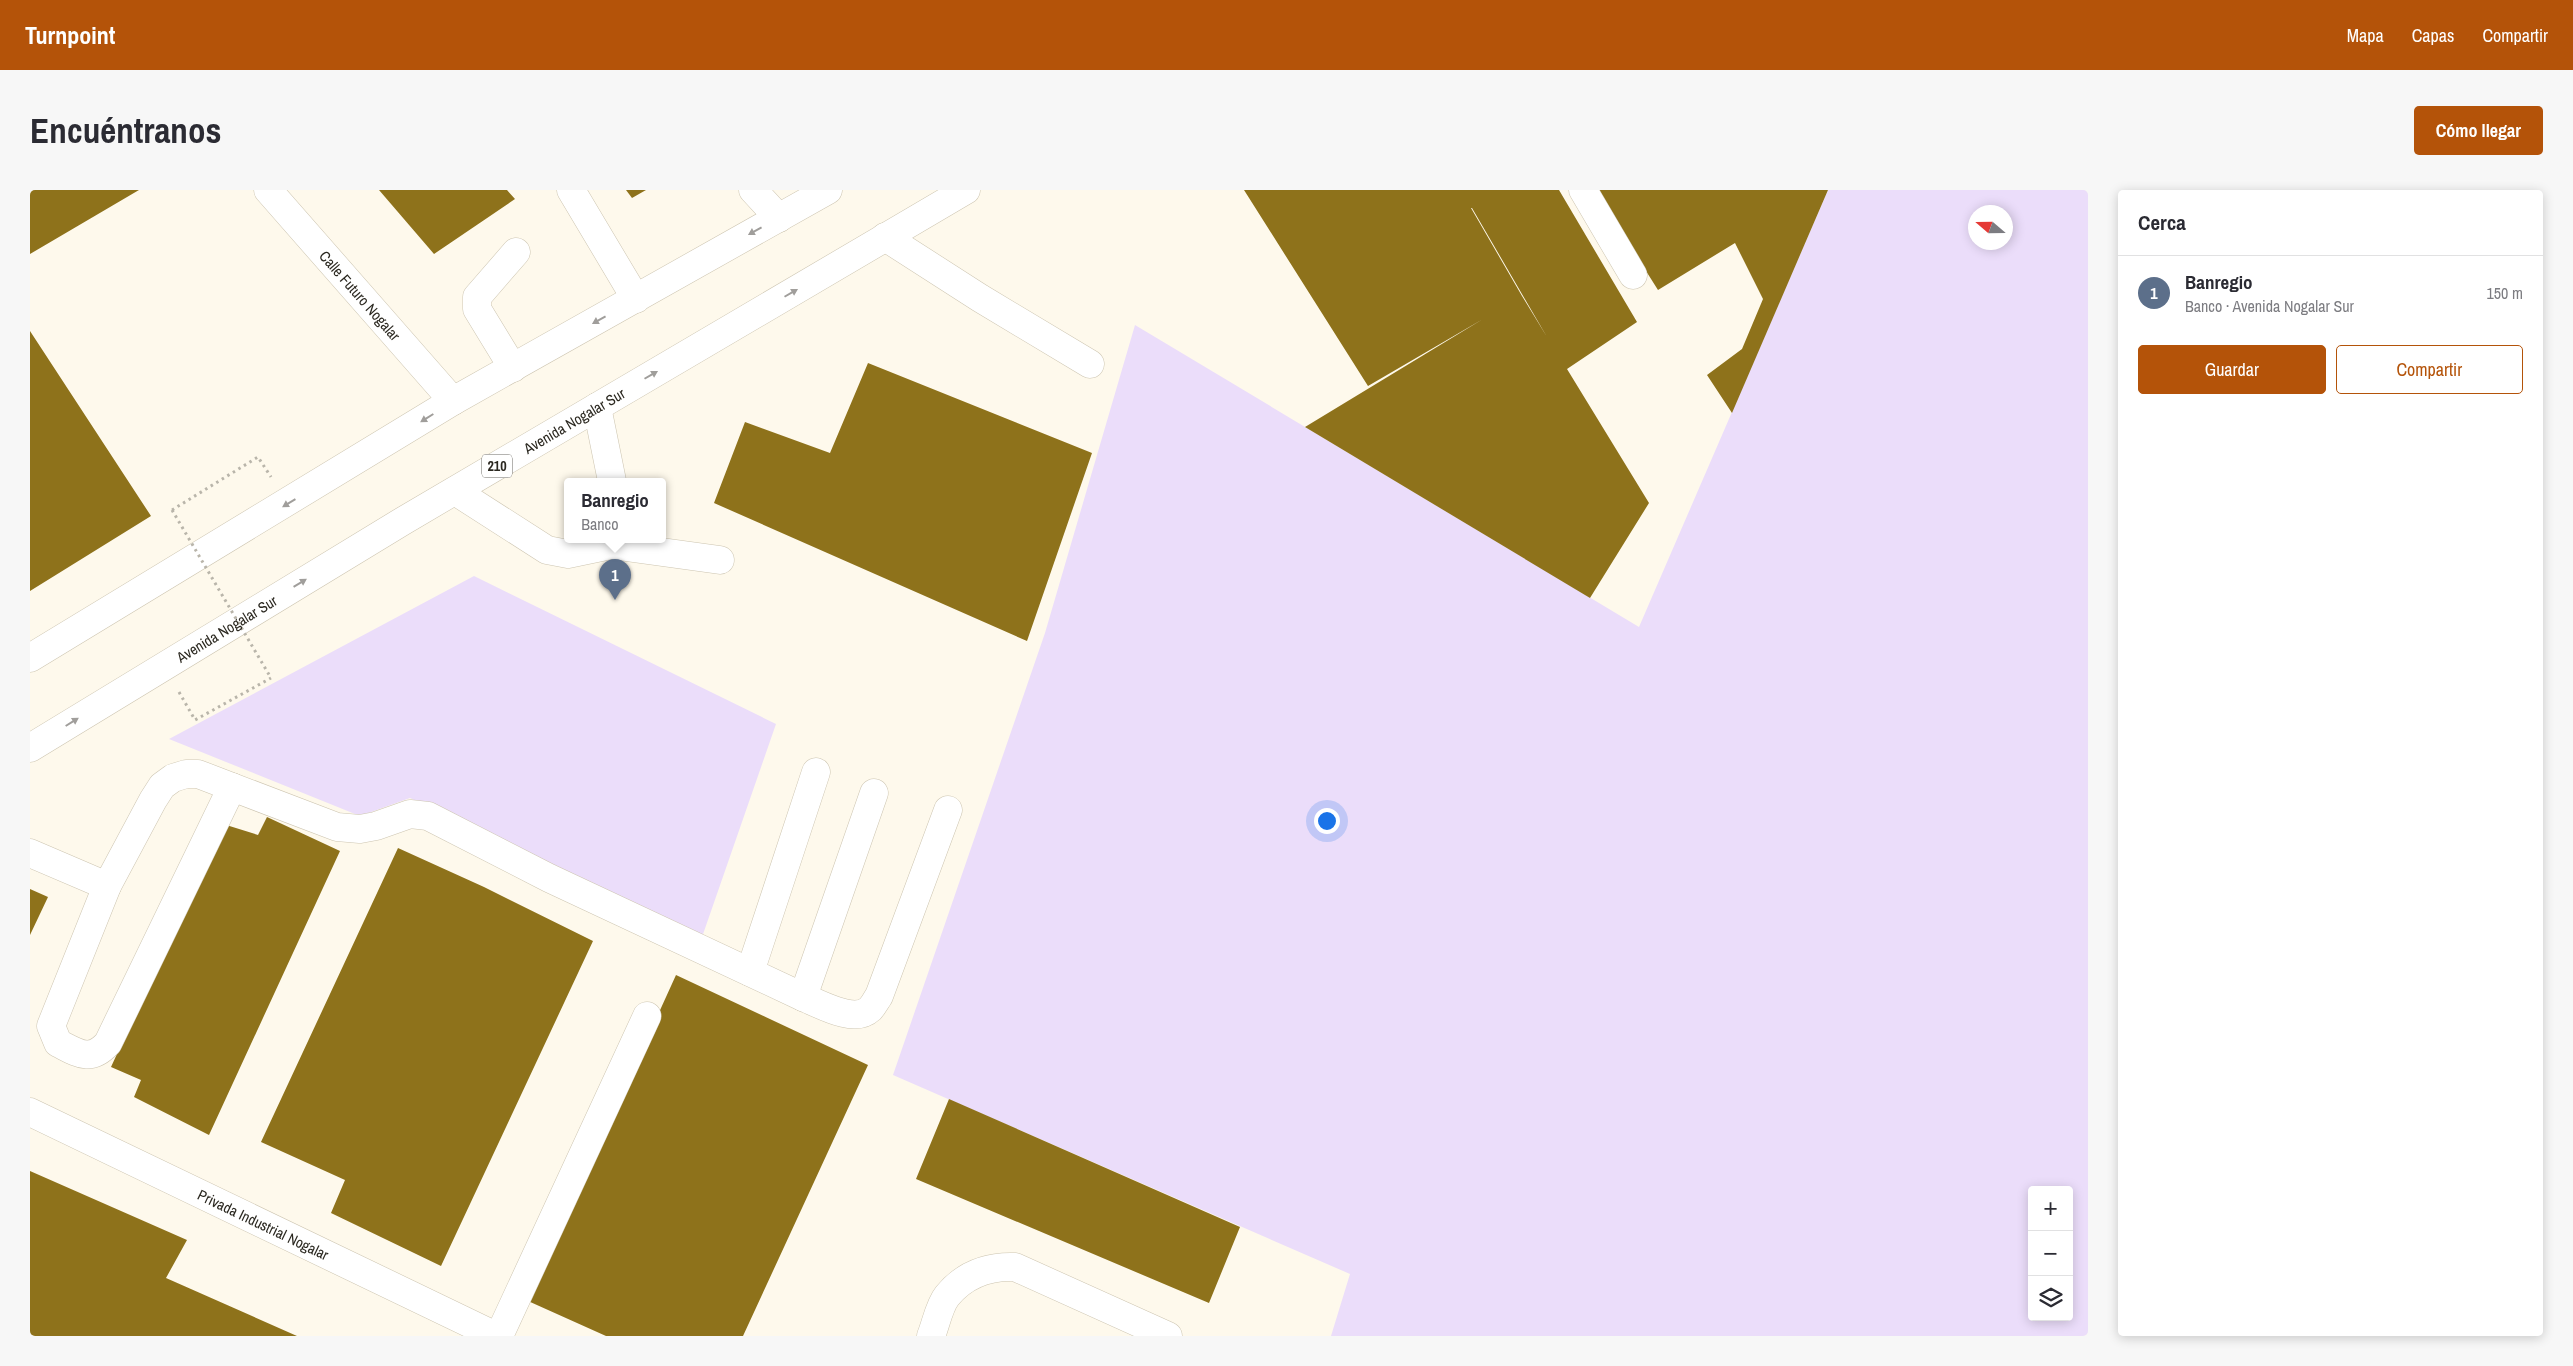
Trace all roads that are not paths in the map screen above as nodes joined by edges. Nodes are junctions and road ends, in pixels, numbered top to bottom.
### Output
1 (268, 190) edge
2 (571, 190) edge
3 (753, 190) edge
4 (828, 190) edge
5 (966, 190) edge
6 (1583, 190) edge
7 (779, 218) junction
8 (885, 238) junction
9 (516, 252) dead end
10 (1633, 275) dead end
11 (636, 299) junction
12 (1090, 364) dead end
13 (513, 368) junction
14 (453, 401) junction
15 (597, 407) junction
16 (611, 478) edge
17 (454, 491) junction
18 (608, 543) edge
19 (618, 543) edge
20 (720, 560) dead end
21 (30, 658) edge
22 (30, 748) edge
23 (816, 772) dead end
24 (232, 787) junction
25 (874, 793) dead end
26 (948, 810) dead end
27 (30, 853) edge
28 (108, 886) junction
29 (750, 972) junction
30 (803, 997) junction
31 (647, 1016) dead end
32 (30, 1112) edge
33 (497, 1336) edge
34 (931, 1336) edge
35 (1168, 1336) edge

1 - 14 main road, Calle Futuro Nogalar
2 - 11 main road
3 - 7 main road
4 - 7 main road
5 - 8 main road, Avenida Nogalar Sur / 210
6 - 10 main road
7 -> 11 main road
8 - 12 main road
15 -> 8 main road, Avenida Nogalar Sur / 210
9 - 13 main road
11 -> 13 main road
13 - 14 main road
14 -> 21 main road
15 - 16 main road
15 - 17 main road, Avenida Nogalar Sur / 210
17 - 18 main road
22 -> 17 main road, Avenida Nogalar Sur / 210
19 - 20 main road
23 - 29 main road
24 - 28 main road
24 - 28 main road
24 - 29 main road
25 - 30 main road
26 - 30 main road
27 - 28 main road
29 - 30 main road
31 - 33 main road
32 - 33 main road, Privada Industrial Nogalar
34 - 35 main road

